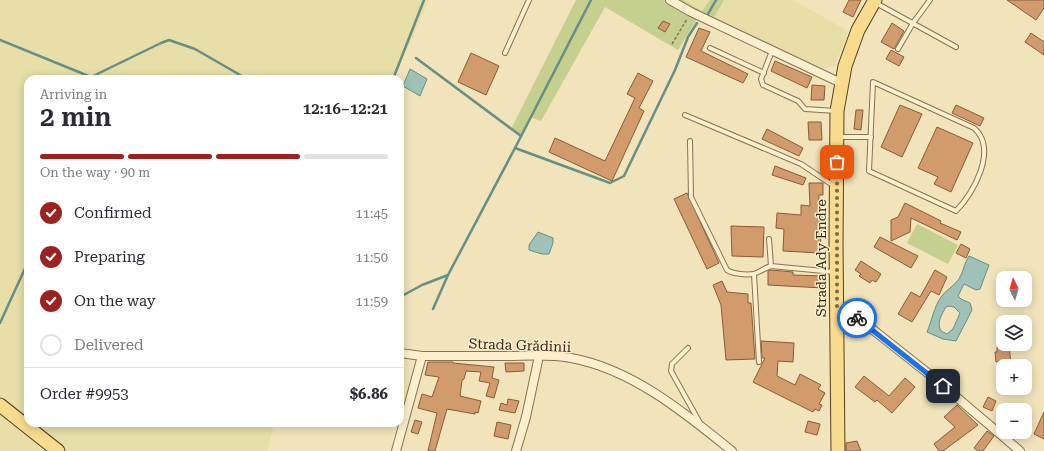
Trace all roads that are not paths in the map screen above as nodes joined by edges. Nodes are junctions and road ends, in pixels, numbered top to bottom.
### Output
1 (529, 0) edge
2 (670, 0) edge
3 (930, 0) edge
4 (874, 1) edge
5 (913, 23) junction
6 (956, 47) dead end
7 (710, 48) dead end
8 (898, 49) dead end
9 (772, 51) junction
10 (505, 52) dead end
11 (764, 73) junction
12 (841, 83) junction
13 (837, 111) junction
14 (685, 115) dead end
15 (837, 137) junction
16 (871, 137) junction
17 (690, 141) dead end
18 (836, 188) junction
19 (769, 239) dead end
20 (771, 266) junction
21 (836, 273) junction
22 (754, 274) junction
23 (837, 306) junction
24 (688, 348) dead end
25 (404, 353) edge
26 (422, 356) junction
27 (539, 356) junction
28 (759, 362) dead end
29 (0, 405) edge
30 (404, 422) edge
31 (24, 424) edge
32 (28, 427) edge
33 (403, 427) edge
34 (702, 427) junction
35 (58, 451) edge
36 (396, 451) edge
37 (516, 451) edge
38 (732, 451) edge
39 (838, 451) edge
40 (1020, 451) edge

1 - 10 lane
2 - 9 street
3 - 5 lane
4 - 5 lane
4 - 12 main road, Strada Ady Endre
5 - 6 lane
5 - 8 lane
7 - 11 lane
9 - 11 lane
9 - 12 street
11 - 13 lane
12 - 13 main road, Strada Ady Endre
13 - 15 main road, Strada Ady Endre
14 - 18 lane
15 - 16 lane
15 - 18 main road, Strada Ady Endre
16 - 16 lane
17 - 22 lane
18 - 21 main road, Strada Ady Endre
19 - 20 lane
20 - 21 lane
20 - 22 lane
21 - 23 main road, Strada Ady Endre
22 - 28 lane
23 - 39 main road, Strada Ady Endre
23 - 40 street
24 - 34 lane
25 - 26 street, Strada Grădinii
26 - 27 street, Strada Grădinii
26 - 30 street
27 - 34 street, Strada Grădinii
27 - 37 street
29 - 31 main road
32 - 35 main road
33 - 36 street
34 - 38 street, Strada Grădinii

